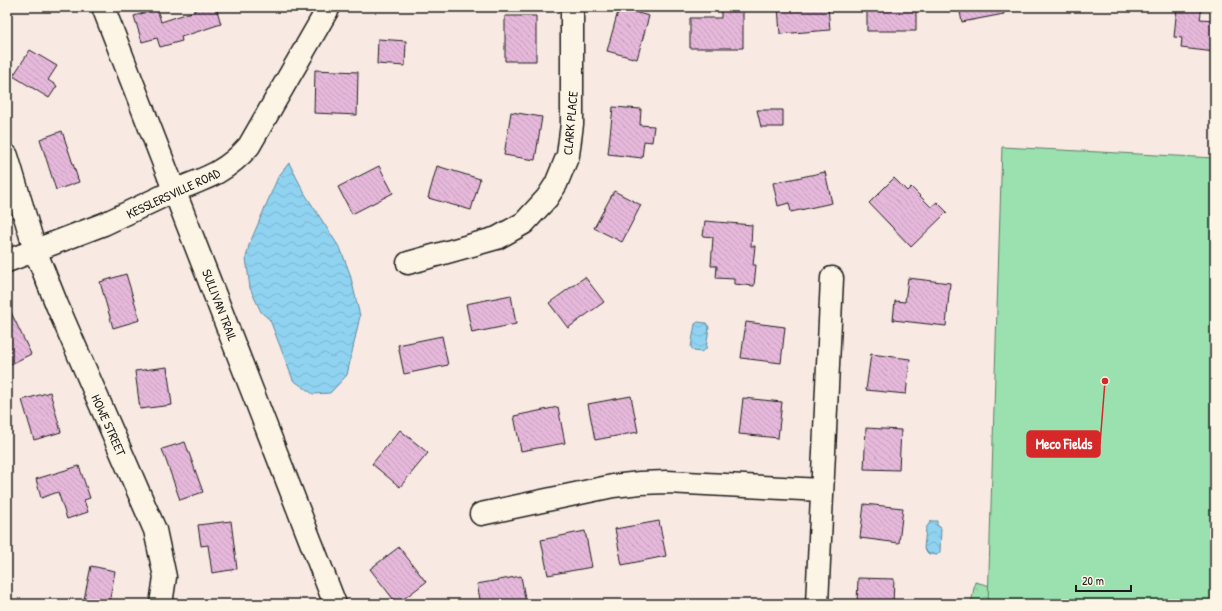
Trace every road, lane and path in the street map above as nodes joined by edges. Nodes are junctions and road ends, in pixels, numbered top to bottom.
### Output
1 (103, 7) edge
2 (329, 7) edge
3 (572, 7) edge
4 (7, 156) edge
5 (176, 190) junction
6 (35, 250) junction
7 (7, 261) edge
8 (408, 263) dead end
9 (832, 278) dead end
10 (822, 490) junction
11 (480, 514) dead end
12 (161, 604) edge
13 (335, 604) edge
14 (817, 604) edge

1 - 5 street, SULLIVAN TRAIL
2 - 5 street, KESSLERSVILLE ROAD
3 - 8 street, CLARK PLACE
4 - 6 street, HOWE STREET
5 - 6 street, KESSLERSVILLE ROAD
5 - 13 street, SULLIVAN TRAIL
6 - 7 street, KESSLERSVILLE ROAD
6 - 12 street, HOWE STREET
9 - 10 street
10 - 11 street
10 - 14 street

